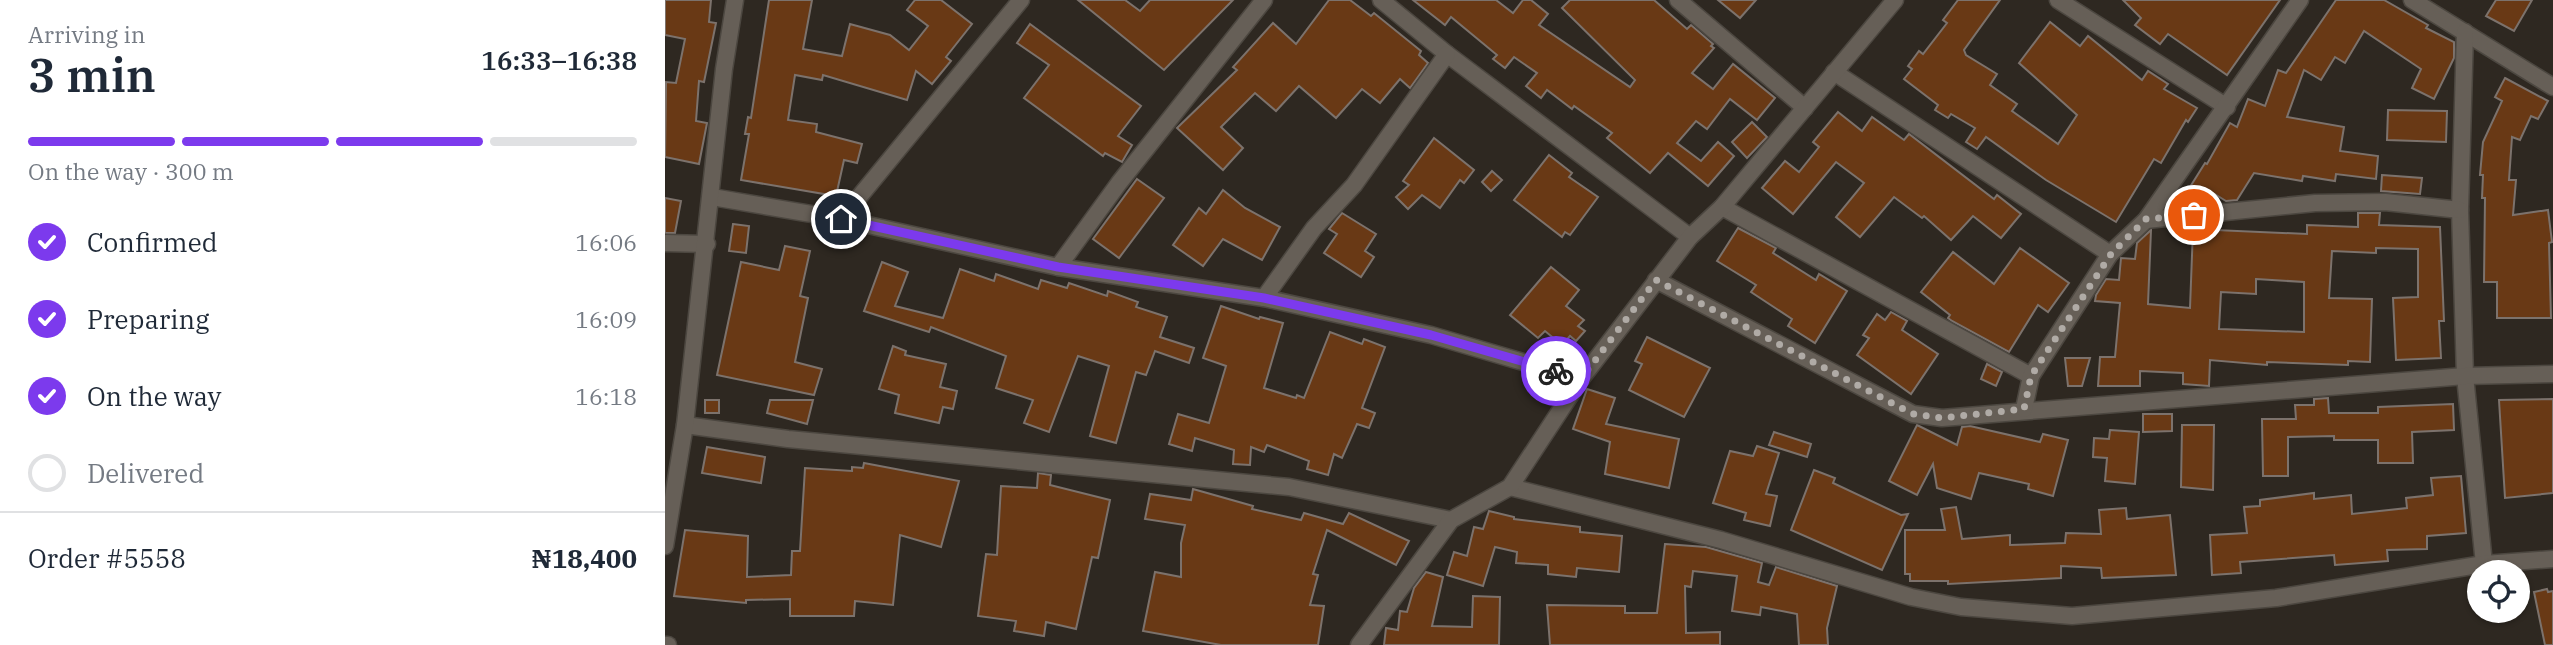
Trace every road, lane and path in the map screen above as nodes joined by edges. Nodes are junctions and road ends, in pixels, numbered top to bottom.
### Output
1 (735, 0) edge
2 (1021, 0) edge
3 (1263, 0) edge
4 (1381, 0) edge
5 (1678, 0) edge
6 (1895, 0) edge
7 (2058, 0) edge
8 (2300, 0) edge
9 (2412, 0) edge
10 (2465, 32) junction
11 (1447, 54) junction
12 (1834, 72) junction
13 (2553, 87) edge
14 (2227, 107) junction
15 (1805, 108) junction
16 (712, 197) junction
17 (1722, 207) junction
18 (2460, 210) junction
19 (841, 219) junction
20 (2146, 219) junction
21 (1690, 236) junction
22 (665, 243) edge
23 (707, 243) junction
24 (2111, 254) junction
25 (1058, 267) junction
26 (1656, 280) junction
27 (1264, 298) junction
28 (2553, 374) edge
29 (2031, 376) junction
30 (2465, 376) junction
31 (1581, 379) junction
32 (2024, 409) junction
33 (685, 425) junction
34 (1510, 487) junction
35 (1451, 520) junction
36 (665, 546) edge
37 (2553, 559) edge
38 (2484, 560) edge
39 (2530, 561) edge
40 (2467, 567) edge
41 (1359, 645) edge

1 - 16 street
2 - 19 street
3 - 25 street
4 - 11 street
5 - 15 street
6 - 12 street
7 - 14 street
8 - 14 street
9 - 10 street
10 - 13 street
10 - 18 street
11 - 21 street
11 - 27 street
12 - 15 street
12 - 24 street
14 - 20 street
15 - 17 street
16 - 19 street
16 - 23 street
17 - 21 street
17 - 29 street
18 - 20 street
18 - 30 street
19 - 25 street
20 - 24 street
21 - 26 street
22 - 23 street
23 - 33 street
24 - 29 street
25 - 27 street
26 - 31 street
26 - 32 street
27 - 31 street
28 - 30 street
29 - 32 street
30 - 32 street
30 - 38 street
31 - 34 street
33 - 35 street
33 - 36 street
34 - 35 street
34 - 40 street
35 - 41 street
37 - 39 street

